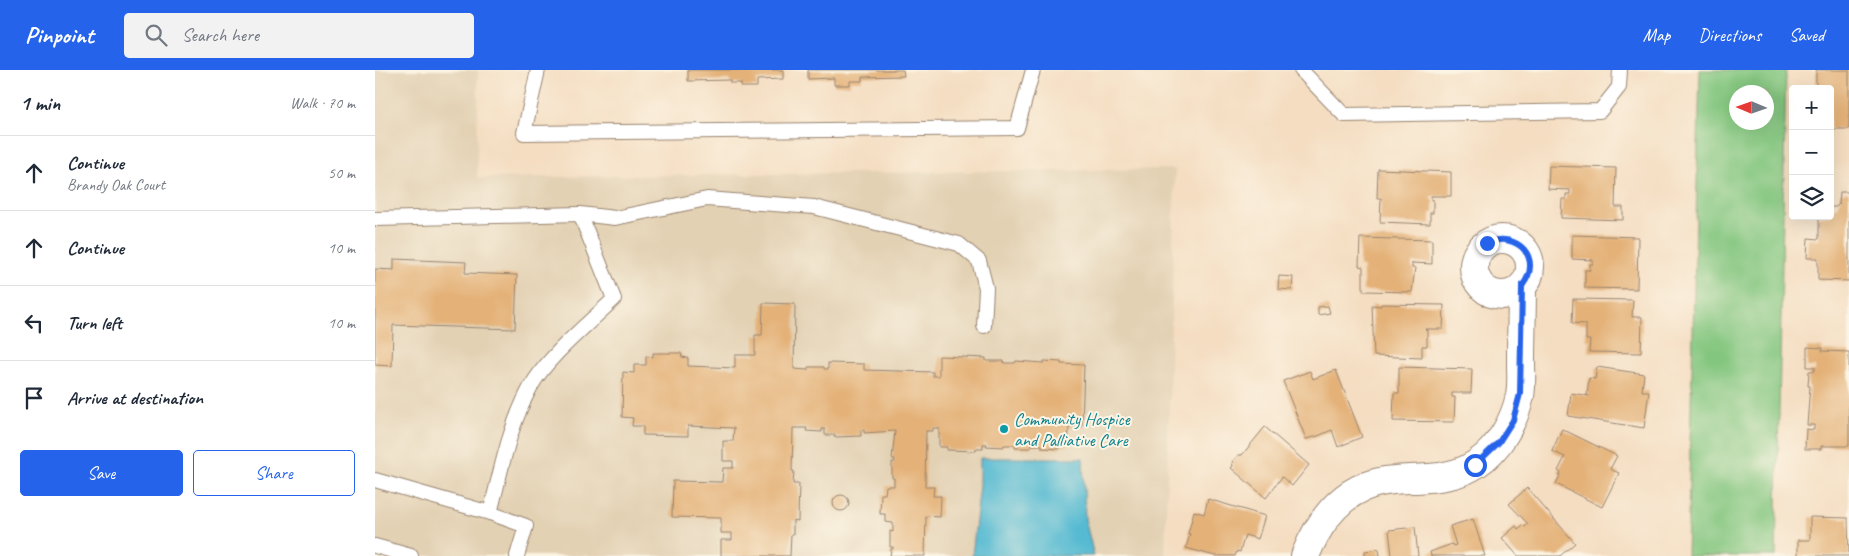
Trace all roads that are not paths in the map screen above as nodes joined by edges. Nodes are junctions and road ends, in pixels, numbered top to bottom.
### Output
1 (538, 70) edge
2 (1033, 70) edge
3 (1301, 70) edge
4 (1620, 70) edge
5 (580, 214) junction
6 (375, 218) edge
7 (1522, 286) dead end
8 (984, 326) dead end
9 (375, 480) edge
10 (490, 513) junction
11 (375, 546) edge
12 (411, 556) edge
13 (517, 556) edge
14 (1305, 556) edge

1 - 2 lane
3 - 4 lane
5 - 6 lane
5 - 8 lane
5 - 10 lane
7 - 14 street
9 - 10 lane
10 - 13 lane
11 - 12 lane

